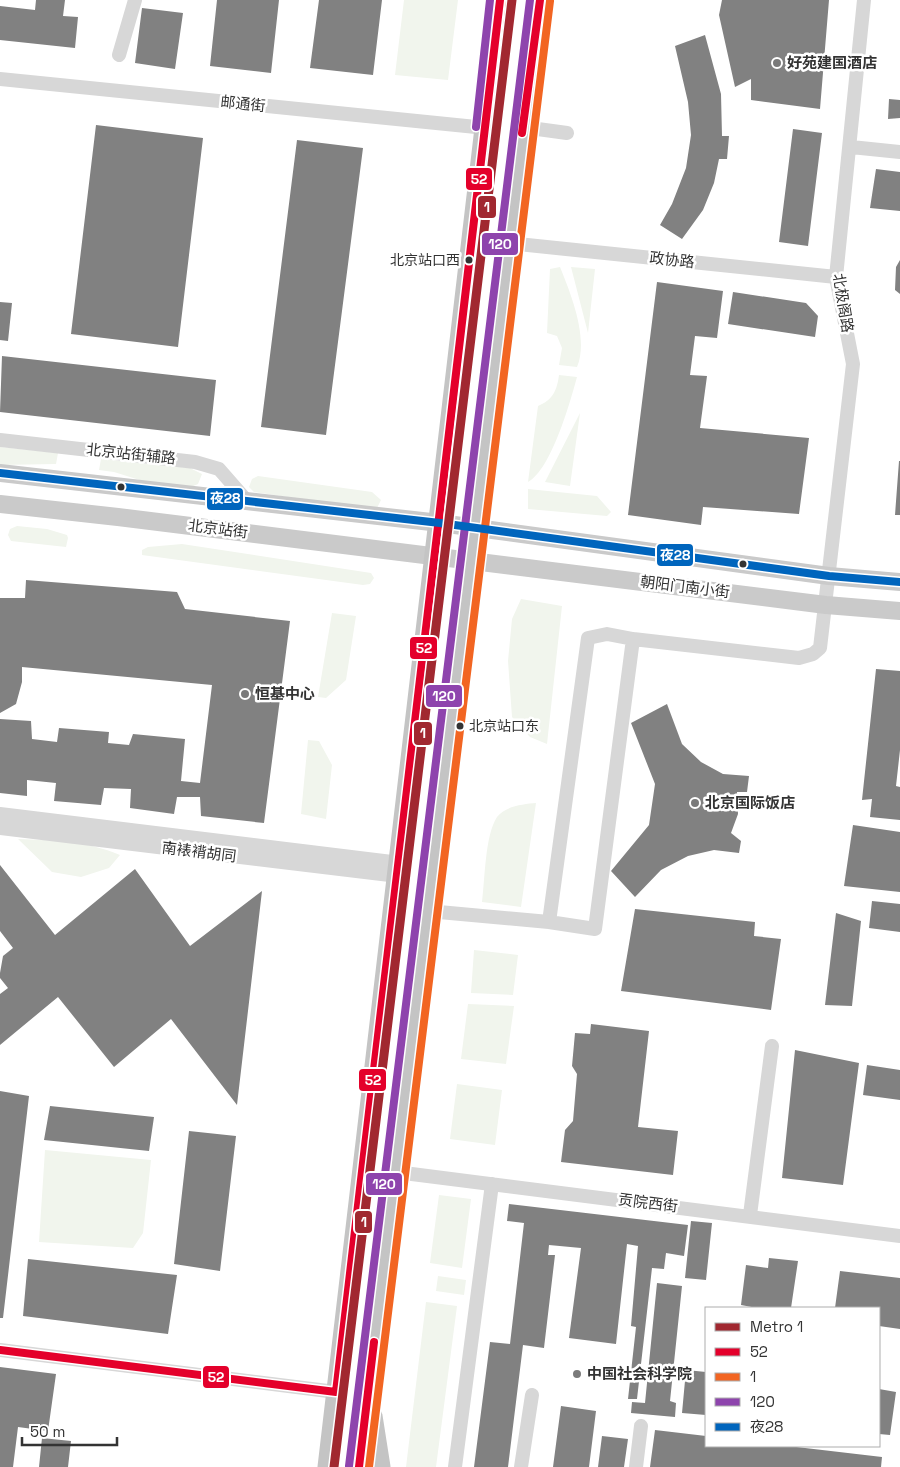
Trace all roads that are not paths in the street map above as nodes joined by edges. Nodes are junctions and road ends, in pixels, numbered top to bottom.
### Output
1 (135, 0) edge
2 (500, 0) edge
3 (540, 0) edge
4 (864, 0) edge
5 (119, 55) dead end
6 (0, 79) edge
7 (523, 127) junction
8 (486, 128) junction
9 (567, 133) dead end
10 (851, 147) junction
11 (900, 152) edge
12 (508, 243) junction
13 (836, 277) junction
14 (0, 440) edge
15 (0, 473) edge
16 (247, 501) junction
17 (0, 504) edge
18 (440, 523) junction
19 (473, 528) junction
20 (436, 557) junction
21 (470, 560) junction
22 (829, 576) junction
23 (900, 582) edge
24 (826, 605) junction
25 (900, 611) edge
26 (633, 639) junction
27 (1, 819) edge
28 (399, 869) junction
29 (428, 911) junction
30 (549, 922) junction
31 (772, 1046) dead end
32 (396, 1172) junction
33 (492, 1184) junction
34 (750, 1215) junction
35 (900, 1236) edge
36 (0, 1350) edge
37 (336, 1392) junction
38 (368, 1392) junction
39 (532, 1395) dead end
40 (641, 1426) dead end
41 (315, 1467) edge
42 (328, 1467) edge
43 (358, 1467) edge
44 (380, 1467) edge
45 (455, 1467) edge
46 (521, 1467) edge
47 (636, 1467) edge

1 - 5 street
2 - 8 highway
3 - 7 highway
4 - 10 street, 北极阁路
6 - 8 street, 邮通街
7 - 9 street
7 - 12 highway
8 - 18 highway
10 - 11 street
10 - 13 street, 北极阁路
12 - 13 street, 政协路
12 - 19 highway
13 - 22 street, 北极阁路
14 - 16 street, 北京站街辅路
15 - 16 main road, 北京站街
16 - 18 main road, 北京站街
17 - 20 main road, 北京站街
18 - 19 main road, 北京站街
18 - 20 highway
19 - 21 highway
19 - 22 main road, 朝阳门南小街
20 - 21 main road, 北京站街
20 - 28 highway
21 - 24 main road, 朝阳门南小街
21 - 29 highway
22 - 23 main road, 朝阳门南小街
22 - 24 street, 北极阁路
24 - 25 main road, 朝阳门南小街
24 - 26 street, 北极阁路
26 - 30 street
26 - 30 street
27 - 28 street
28 - 37 highway
29 - 30 street
29 - 32 highway
31 - 34 street
32 - 33 street, 贡院西街
32 - 38 highway
33 - 34 street, 贡院西街
33 - 45 street
34 - 35 street, 贡院西街
36 - 37 street
37 - 41 highway
37 - 42 highway
38 - 43 highway
38 - 44 highway
39 - 46 street
40 - 47 street

